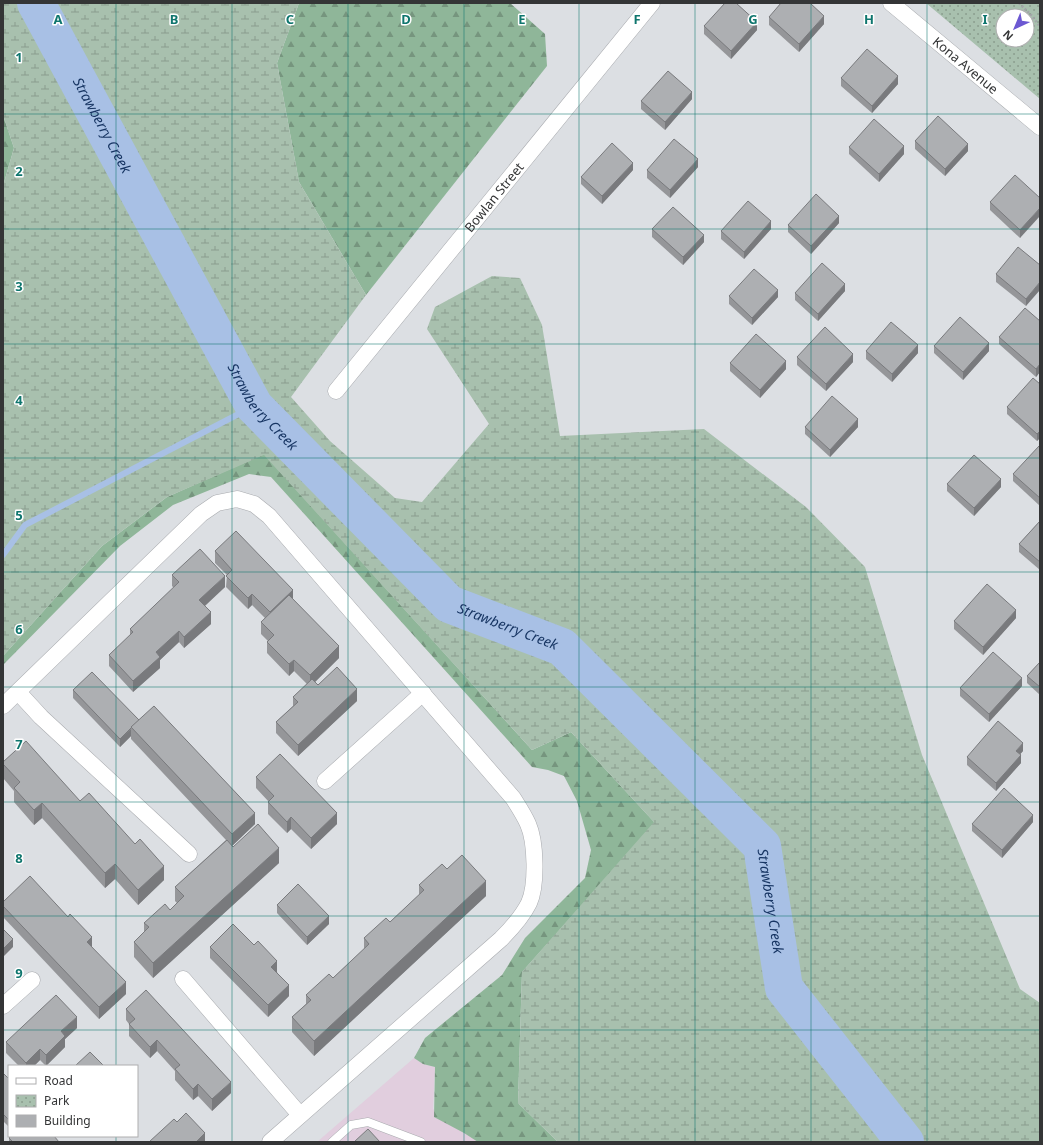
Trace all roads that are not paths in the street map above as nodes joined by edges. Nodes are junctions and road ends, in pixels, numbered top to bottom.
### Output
1 (652, 3) edge
2 (891, 3) edge
3 (1040, 128) edge
4 (336, 391) dead end
5 (18, 692) junction
6 (423, 693) junction
7 (3, 706) edge
8 (325, 781) dead end
9 (189, 854) dead end
10 (183, 979) dead end
11 (32, 980) dead end
12 (3, 1006) edge
13 (300, 1115) junction
14 (270, 1142) edge
15 (332, 1142) edge
16 (421, 1142) edge

1 - 4 street, Bowlan Street
2 - 3 street, Kona Avenue
5 - 6 street
5 - 7 street
5 - 9 street
6 - 8 street
6 - 13 street
10 - 13 street
11 - 12 street
13 - 14 street
15 - 16 lane

